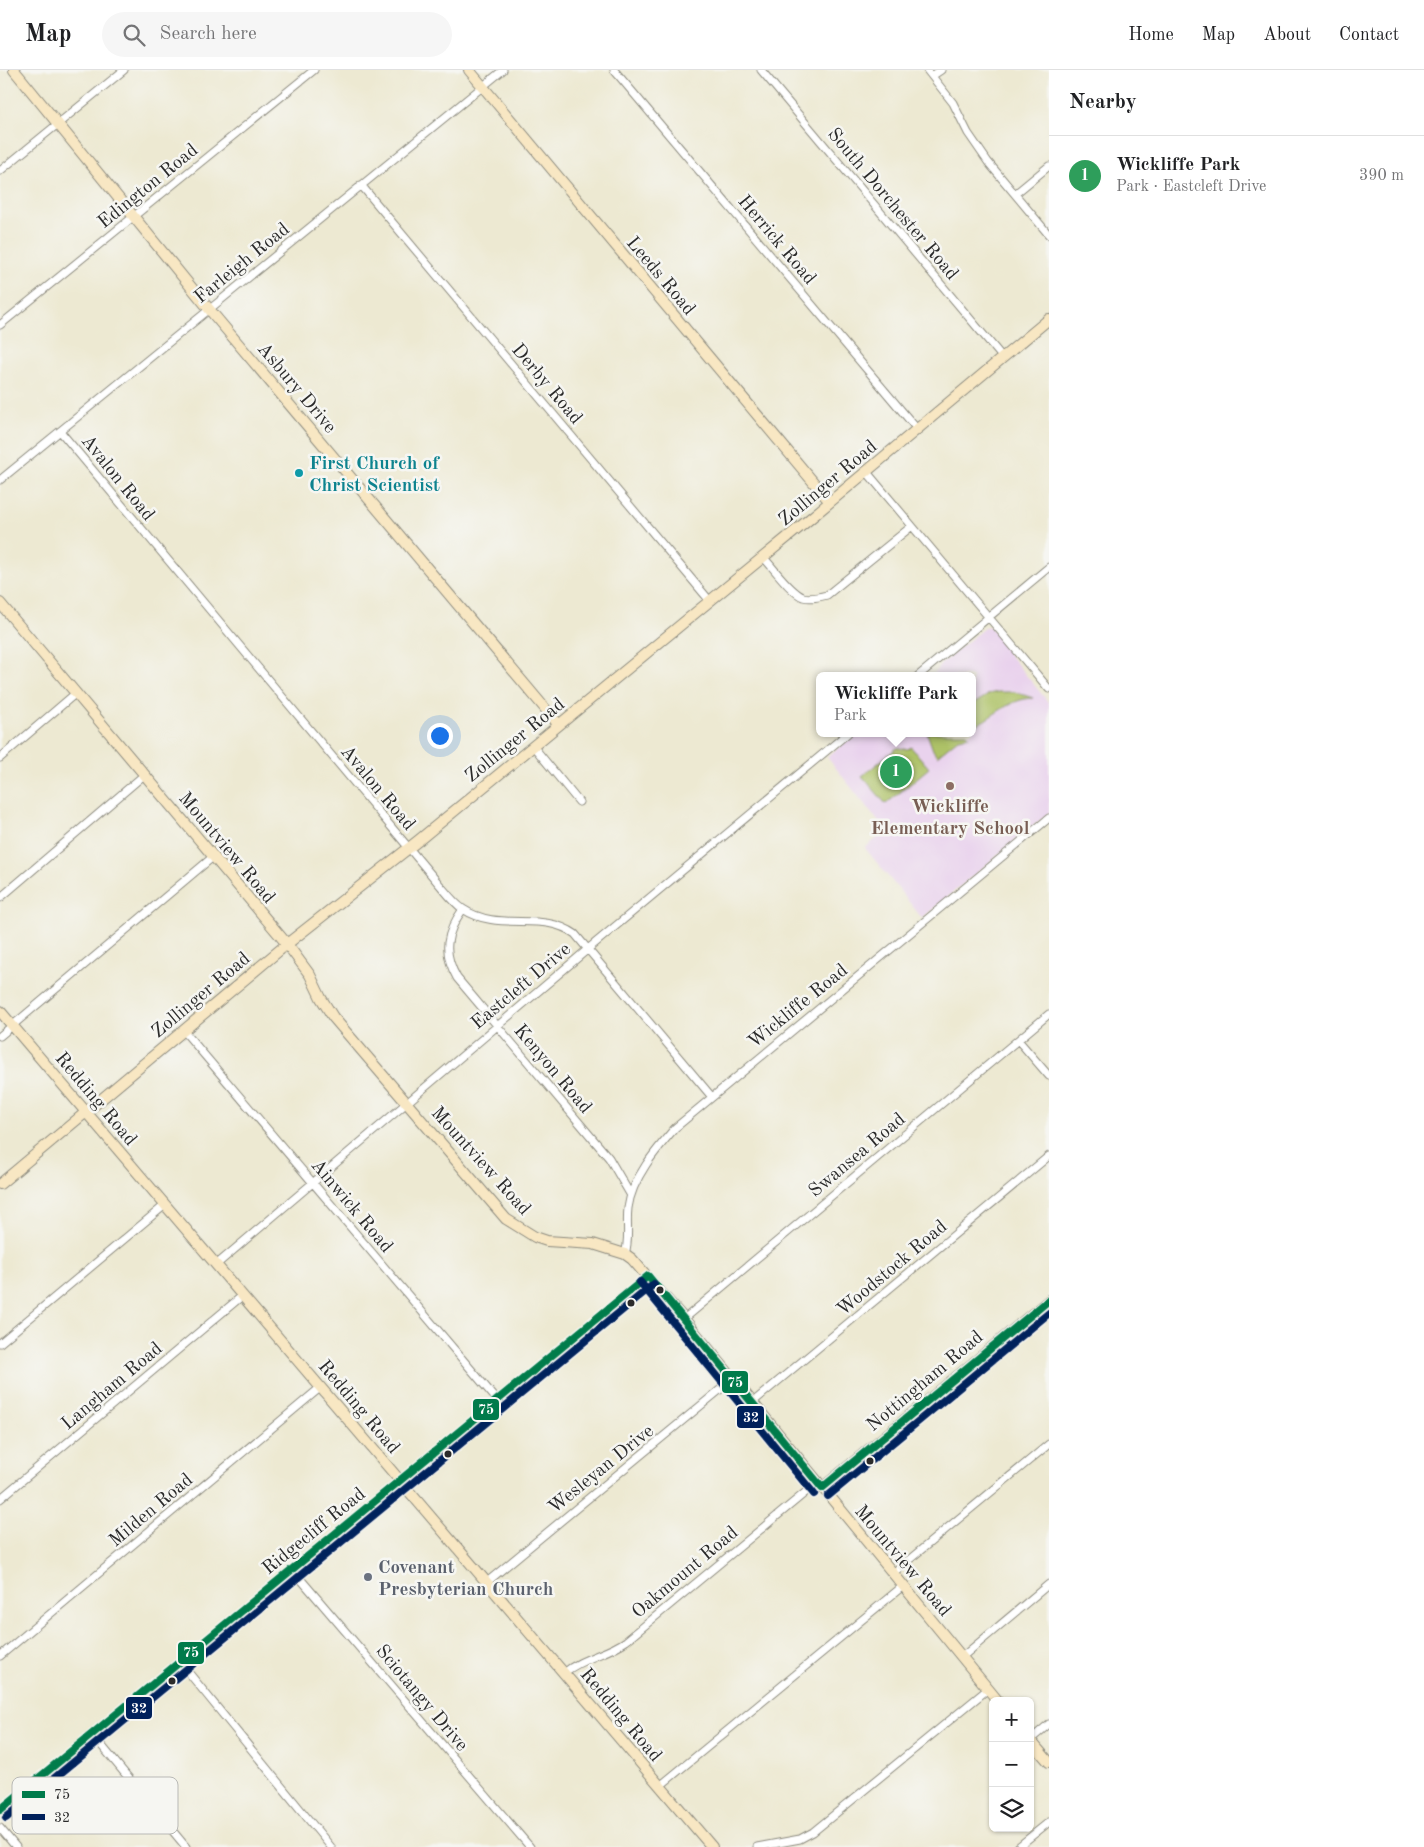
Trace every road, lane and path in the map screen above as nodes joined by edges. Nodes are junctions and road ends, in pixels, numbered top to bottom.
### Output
1 (14, 70) edge
2 (124, 70) edge
3 (314, 70) edge
4 (468, 70) edge
5 (503, 70) edge
6 (614, 70) edge
7 (761, 70) edge
8 (927, 70) edge
9 (941, 70) edge
10 (932, 76) junction
11 (482, 87) junction
12 (58, 124) junction
13 (1049, 166) edge
14 (0, 171) edge
15 (362, 185) junction
16 (1015, 194) junction
17 (134, 216) junction
18 (1049, 235) edge
19 (209, 309) junction
20 (1049, 319) edge
21 (0, 326) edge
22 (1003, 358) junction
23 (917, 429) junction
24 (60, 431) junction
25 (866, 471) junction
26 (0, 480) edge
27 (830, 502) junction
28 (912, 526) junction
29 (764, 557) junction
30 (1049, 567) edge
31 (710, 601) junction
32 (0, 603) edge
33 (4, 615) edge
34 (989, 617) junction
35 (923, 672) edge
36 (1049, 689) edge
37 (76, 693) junction
38 (559, 725) junction
39 (843, 737) edge
40 (533, 746) junction
41 (0, 758) edge
42 (144, 775) junction
43 (579, 802) dead end
44 (1049, 818) edge
45 (409, 848) junction
46 (214, 856) junction
47 (0, 898) edge
48 (463, 909) junction
49 (287, 944) junction
50 (588, 949) junction
51 (0, 1011) edge
52 (1049, 1014) edge
53 (13, 1026) junction
54 (497, 1026) junction
55 (184, 1030) junction
56 (0, 1036) edge
57 (1018, 1040) junction
58 (1049, 1076) edge
59 (712, 1097) junction
60 (406, 1103) junction
61 (87, 1112) junction
62 (1049, 1156) edge
63 (313, 1183) junction
64 (0, 1184) edge
65 (630, 1194) junction
66 (165, 1205) junction
67 (624, 1254) junction
68 (216, 1265) junction
69 (648, 1276) junction
70 (242, 1296) junction
71 (1049, 1300) edge
72 (684, 1318) junction
73 (0, 1344) edge
74 (734, 1379) junction
75 (321, 1387) junction
76 (497, 1400) junction
77 (753, 1402) junction
78 (1049, 1444) edge
79 (400, 1480) junction
80 (820, 1485) junction
81 (0, 1499) edge
82 (292, 1568) junction
83 (893, 1573) junction
84 (487, 1582) junction
85 (1049, 1584) edge
86 (903, 1586) junction
87 (0, 1656) edge
88 (962, 1657) junction
89 (180, 1662) junction
90 (564, 1673) junction
91 (988, 1689) junction
92 (995, 1697) edge
93 (1049, 1724) edge
94 (92, 1734) junction
95 (1034, 1737) edge
96 (1032, 1742) edge
97 (1049, 1762) edge
98 (40, 1777) edge
99 (128, 1777) edge
100 (660, 1786) junction
101 (12, 1800) edge
102 (0, 1810) edge
103 (1049, 1822) edge
104 (0, 1828) edge
105 (175, 1834) edge
106 (16, 1847) edge
107 (186, 1847) edge
108 (331, 1847) edge
109 (530, 1847) edge
110 (712, 1847) edge
111 (757, 1847) edge
112 (1018, 1847) edge

1 - 12 street, Asbury Drive
2 - 12 street
3 - 17 street, Edington Road
4 - 11 street, Leeds Road
5 - 11 street, Farleigh Road
6 - 23 street, Herrick Road
7 - 22 street, South Dorchester Road
8 - 10 street
9 - 10 street
10 - 16 street
11 - 15 street, Farleigh Road
11 - 27 street, Leeds Road
12 - 14 street
12 - 17 street, Asbury Drive
13 - 16 street
15 - 19 street, Farleigh Road
15 - 31 street, Derby Road
16 - 18 street
17 - 19 street, Asbury Drive
17 - 21 street, Edington Road
19 - 24 street, Farleigh Road
19 - 38 street, Asbury Drive
20 - 22 street, Zollinger Road
22 - 23 street, Zollinger Road
23 - 25 street, Zollinger Road
24 - 26 street, Farleigh Road
24 - 45 street, Avalon Road
25 - 27 street, Zollinger Road
25 - 28 street
27 - 29 street, Zollinger Road
28 - 29 street
28 - 34 street
29 - 31 street, Zollinger Road
30 - 34 street
31 - 38 street, Zollinger Road
32 - 33 street, Mountview Road
33 - 37 street, Mountview Road
34 - 35 street
34 - 36 street
37 - 41 street
37 - 42 street, Mountview Road
38 - 40 street, Zollinger Road
39 - 50 street, Eastcleft Drive
40 - 43 street
40 - 45 street, Zollinger Road
42 - 46 street, Mountview Road
42 - 47 street
44 - 59 street, Wickliffe Road
45 - 48 street, Avalon Road
45 - 49 street, Zollinger Road
46 - 49 street, Mountview Road
46 - 53 street
48 - 50 street, Avalon Road
48 - 54 street, Kenyon Road
49 - 55 street, Zollinger Road
49 - 60 street, Mountview Road
50 - 54 street, Eastcleft Drive
50 - 59 street, Avalon Road
51 - 53 street, Redding Road
52 - 57 street, Swansea Road
53 - 56 street
53 - 61 street, Redding Road
54 - 60 street, Eastcleft Drive
54 - 65 street, Kenyon Road
55 - 61 street, Zollinger Road
55 - 63 street, Ainwick Road
57 - 58 street
57 - 72 street, Swansea Road
59 - 65 street, Wickliffe Road
60 - 63 street, Eastcleft Drive
60 - 67 street, Mountview Road
61 - 64 street, Zollinger Road
61 - 66 street, Redding Road
62 - 77 street, Woodstock Road
63 - 68 street, Eastcleft Drive
63 - 76 street, Ainwick Road
65 - 67 street, Wickliffe Road
66 - 68 street, Redding Road
66 - 73 street
67 - 69 street, Mountview Road
68 - 70 street, Redding Road
69 - 72 street, Mountview Road
69 - 76 street, Ridgecliff Road
70 - 75 street, Redding Road
70 - 81 street, Langham Road
71 - 80 street, Nottingham Road
72 - 74 street, Mountview Road
74 - 77 street, Mountview Road
74 - 84 street, Wesleyan Drive
75 - 79 street, Redding Road
75 - 87 street, Milden Road
76 - 79 street, Ridgecliff Road
77 - 80 street, Mountview Road
78 - 83 street
79 - 82 street, Ridgecliff Road
79 - 84 street, Redding Road
80 - 83 street, Mountview Road
80 - 90 street, Oakmount Road
82 - 89 street, Ridgecliff Road
82 - 109 street, Sciotangy Drive
83 - 86 street, Mountview Road
84 - 90 street, Redding Road
85 - 88 street
86 - 88 street, Mountview Road
86 - 100 street
88 - 91 street, Mountview Road
89 - 94 street, Ridgecliff Road
89 - 108 street
90 - 100 street, Redding Road
91 - 92 street, Mountview Road
91 - 111 street
93 - 95 street
94 - 98 street, Ridgecliff Road
94 - 99 street
96 - 97 street
100 - 110 street, Redding Road
101 - 102 street, Ridgecliff Road
103 - 112 street
104 - 106 street
105 - 107 street

